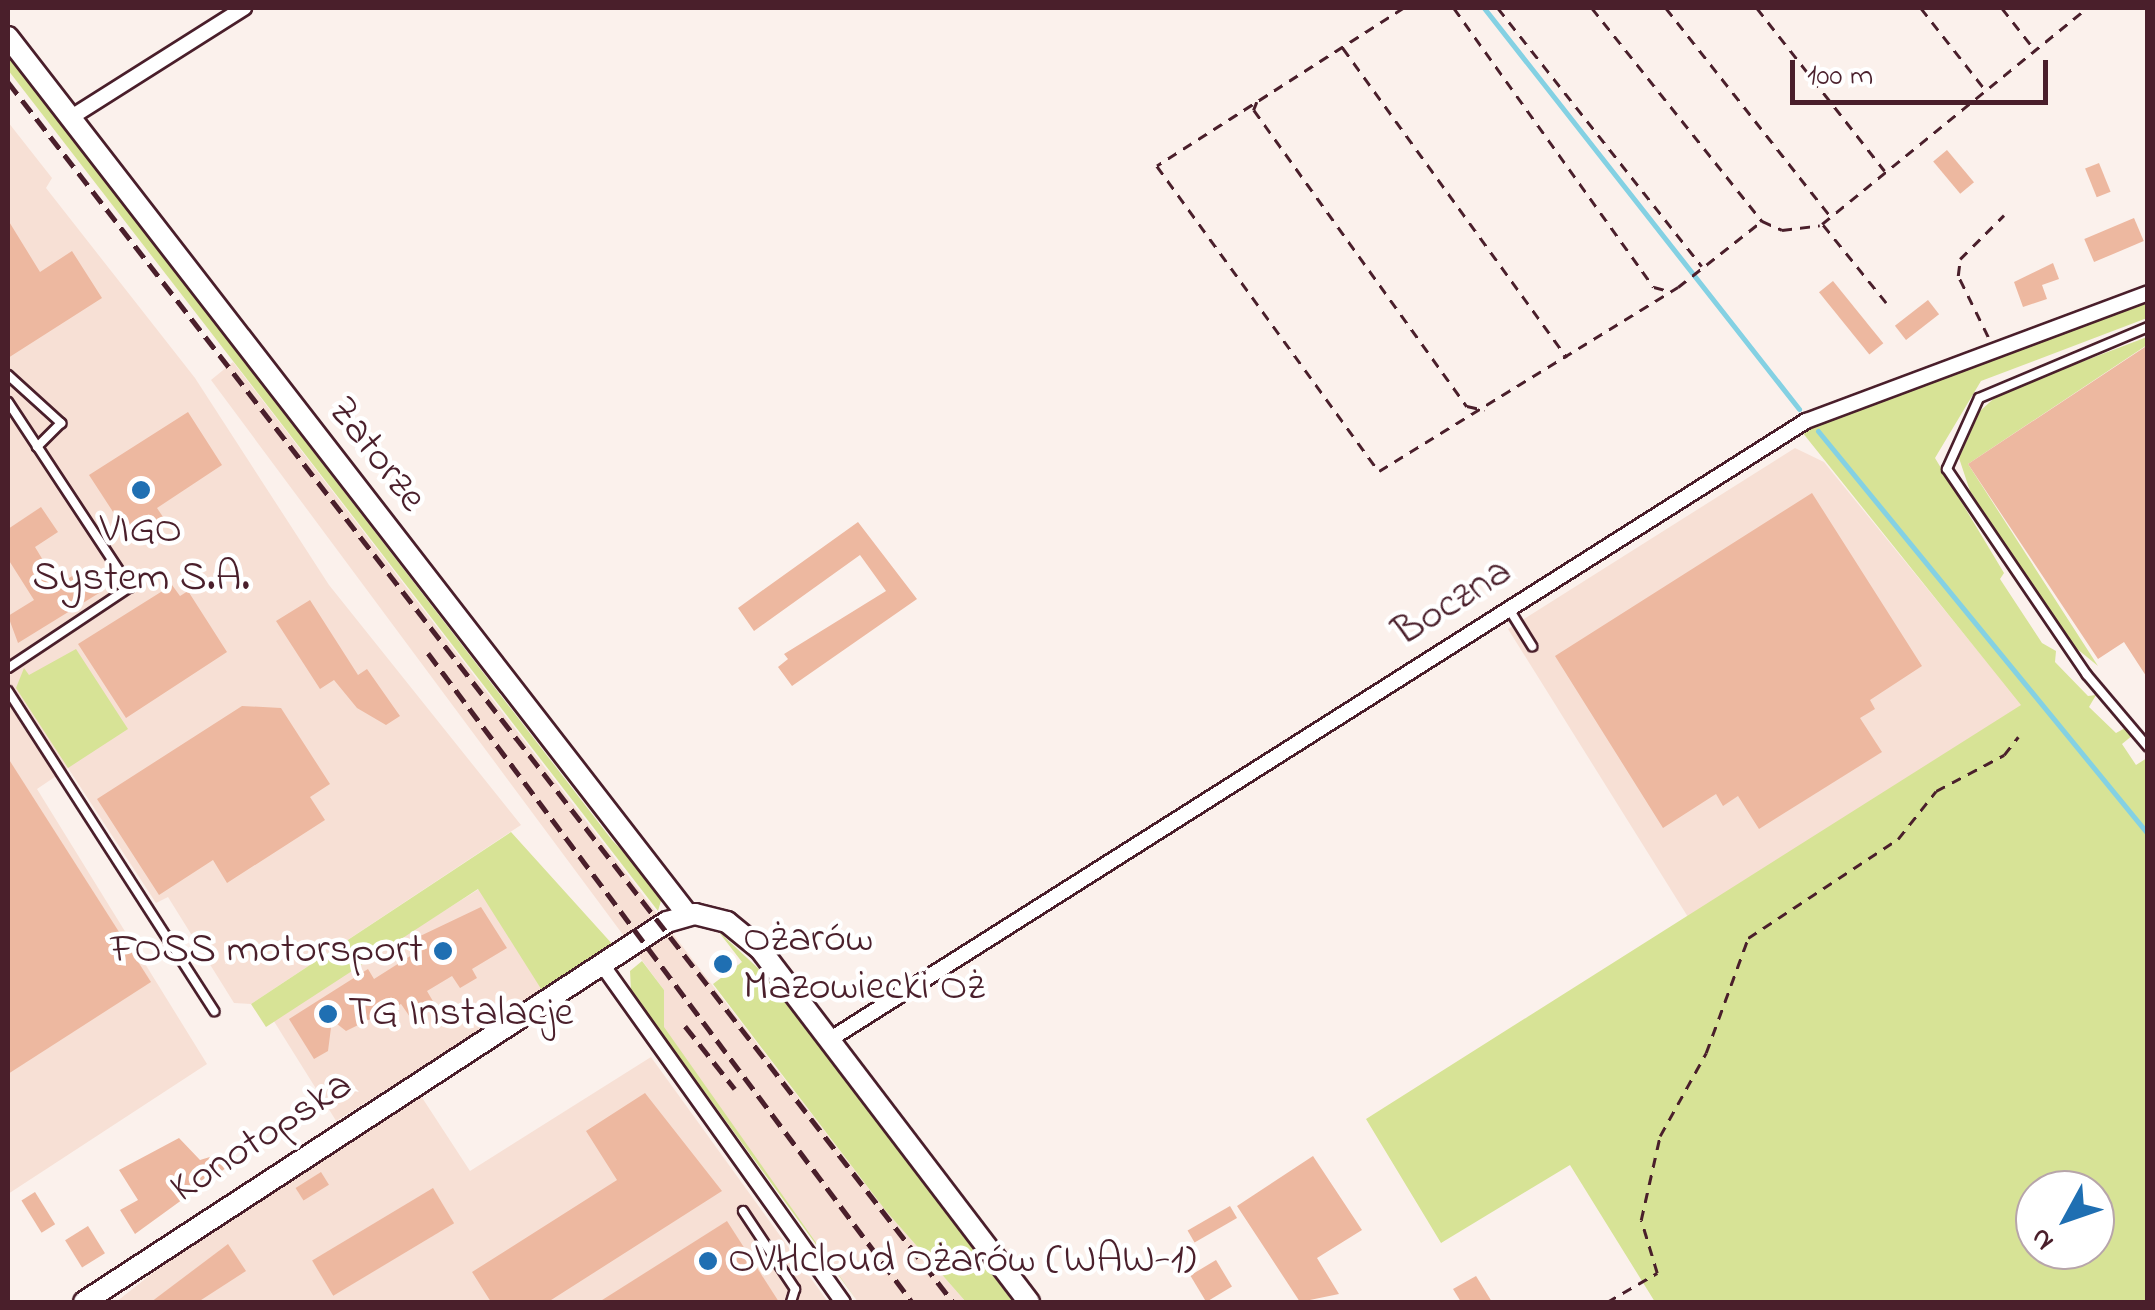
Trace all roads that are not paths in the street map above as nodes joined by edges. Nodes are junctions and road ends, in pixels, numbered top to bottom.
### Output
1 (244, 8) edge
2 (8, 37) edge
3 (70, 118) junction
4 (2148, 293) edge
5 (2148, 327) edge
6 (8, 375) edge
7 (8, 402) edge
8 (38, 447) junction
9 (1509, 610) junction
10 (1532, 646) dead end
11 (8, 668) edge
12 (8, 691) edge
13 (2148, 747) edge
14 (688, 914) junction
15 (603, 966) junction
16 (214, 1011) dead end
17 (829, 1040) junction
18 (743, 1211) dead end
19 (838, 1300) edge
20 (84, 1302) edge
21 (791, 1302) edge
22 (1029, 1302) edge

1 - 3 street
2 - 3 main road, Zatorze
3 - 14 main road, Zatorze
4 - 9 street, Boczna
5 - 13 lane
6 - 8 lane
7 - 8 lane
8 - 11 lane
9 - 10 lane
9 - 17 street, Boczna
12 - 16 lane
14 - 15 main road, Konotopska
14 - 17 main road
15 - 19 street
15 - 20 main road, Konotopska
17 - 22 main road
18 - 21 lane

